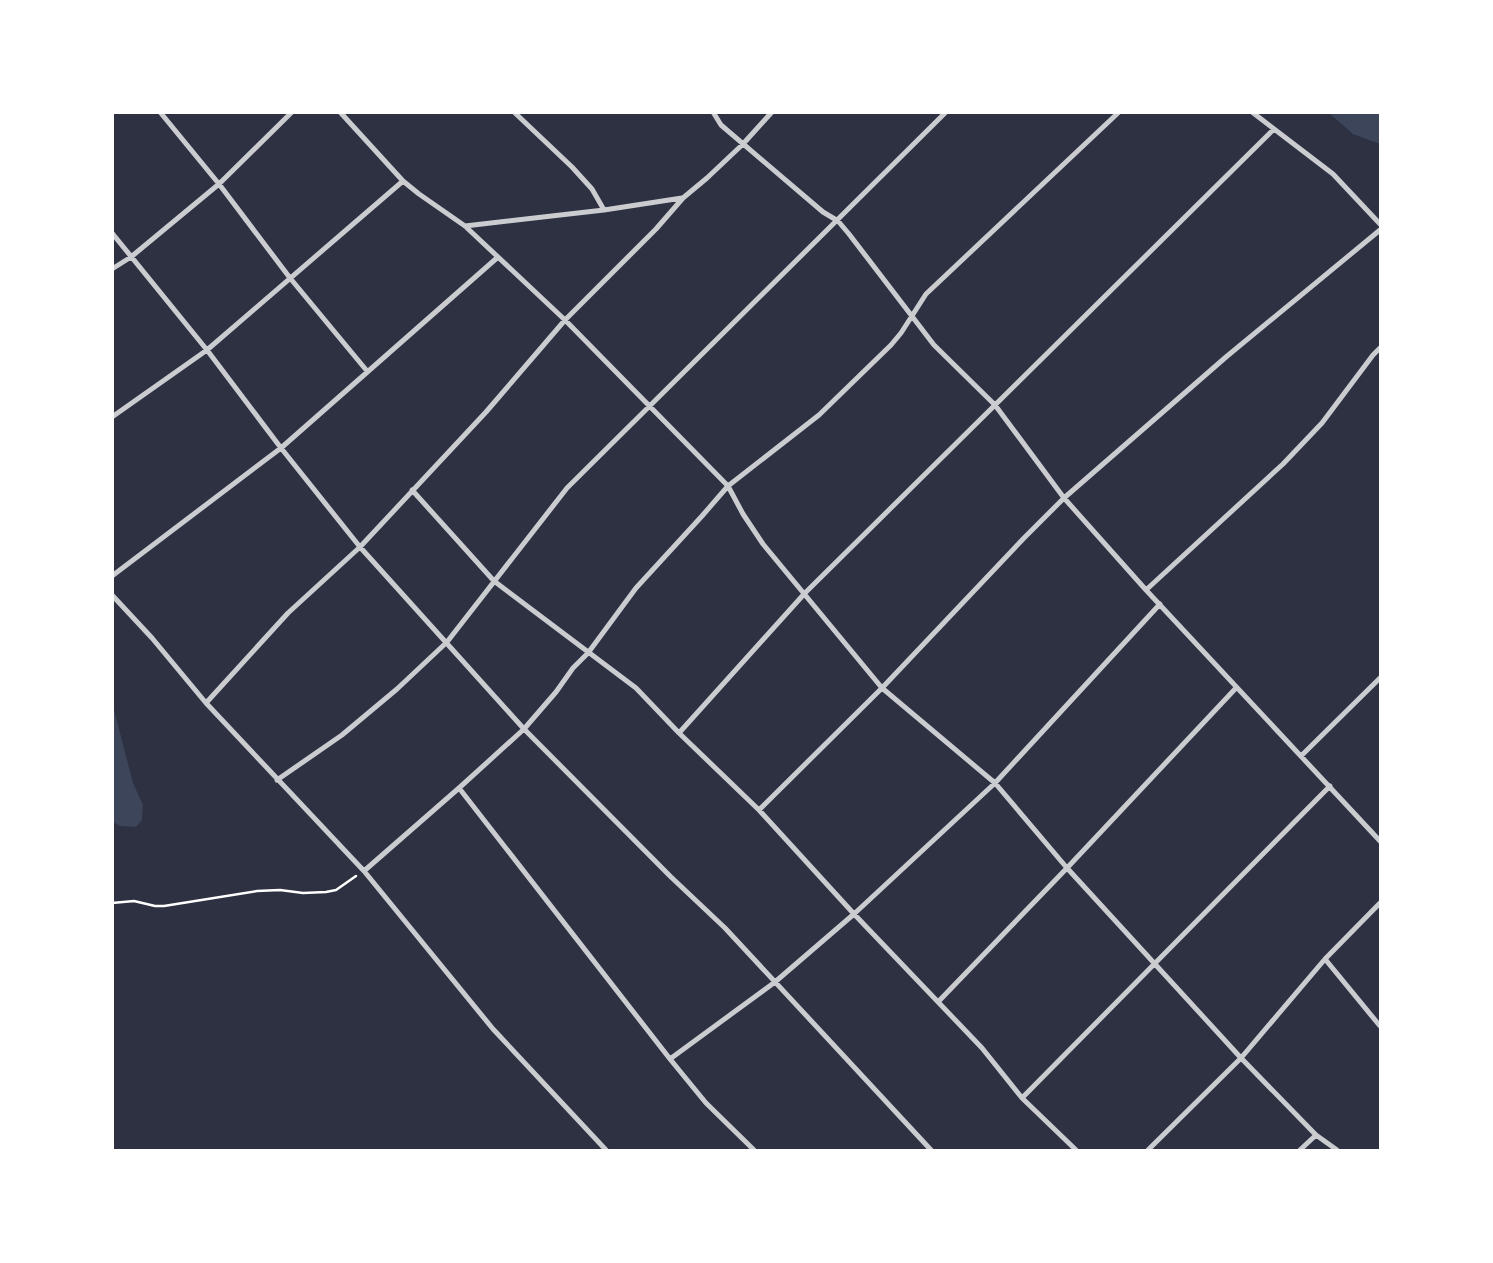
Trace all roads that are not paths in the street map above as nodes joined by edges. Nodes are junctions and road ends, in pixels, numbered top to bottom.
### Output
1 (160, 112) edge
2 (292, 112) edge
3 (340, 112) edge
4 (514, 112) edge
5 (714, 112) edge
6 (772, 112) edge
7 (946, 112) edge
8 (1119, 112) edge
9 (1252, 112) edge
10 (1274, 129) junction
11 (744, 144) junction
12 (403, 180) junction
13 (219, 184) junction
14 (683, 198) junction
15 (604, 210) junction
16 (838, 221) junction
17 (1380, 224) edge
18 (465, 226) junction
19 (1380, 230) edge
20 (112, 233) edge
21 (131, 257) junction
22 (498, 257) junction
23 (112, 269) edge
24 (290, 278) junction
25 (911, 315) junction
26 (565, 320) junction
27 (1380, 348) edge
28 (207, 350) junction
29 (367, 370) junction
30 (995, 405) junction
31 (649, 406) junction
32 (112, 417) edge
33 (281, 448) junction
34 (728, 486) junction
35 (412, 490) junction
36 (1064, 498) junction
37 (360, 547) junction
38 (112, 576) edge
39 (494, 581) junction
40 (1146, 590) junction
41 (805, 593) junction
42 (112, 595) edge
43 (1160, 604) junction
44 (447, 642) junction
45 (588, 653) junction
46 (1380, 678) edge
47 (882, 688) junction
48 (1236, 688) junction
49 (206, 703) junction
50 (524, 729) junction
51 (678, 733) junction
52 (1301, 756) junction
53 (277, 780) junction
54 (995, 782) junction
55 (1330, 786) junction
56 (459, 788) junction
57 (759, 810) junction
58 (1380, 841) edge
59 (1067, 868) junction
60 (364, 871) junction
61 (1380, 903) edge
62 (854, 914) junction
63 (1325, 959) junction
64 (1154, 964) junction
65 (775, 982) junction
66 (938, 1002) junction
67 (1380, 1026) edge
68 (1241, 1058) junction
69 (670, 1059) junction
70 (1022, 1098) junction
71 (1316, 1136) junction
72 (606, 1150) edge
73 (754, 1150) edge
74 (931, 1150) edge
75 (1076, 1150) edge
76 (1148, 1150) edge
77 (1300, 1150) edge
78 (1337, 1150) edge

1 - 13 street
2 - 13 street
3 - 12 street
4 - 15 street
5 - 11 street
6 - 11 street
7 - 16 street
8 - 25 street
9 - 10 street
10 - 17 street
10 - 30 street
11 - 14 street
11 - 16 street
12 - 18 street
12 - 24 street
13 - 21 street
13 - 24 street
14 - 15 street
14 - 26 street
15 - 18 street
16 - 25 street
16 - 31 street
18 - 22 street
19 - 36 street
20 - 21 street
21 - 23 street
21 - 28 street
22 - 26 street
22 - 29 street
24 - 28 street
24 - 29 street
25 - 30 street
25 - 34 street
26 - 31 street
26 - 35 street
27 - 40 street
28 - 32 street
28 - 33 street
29 - 33 street
30 - 36 street
30 - 41 street
31 - 34 street
31 - 39 street
33 - 37 street
33 - 38 street
34 - 41 street
34 - 45 street
35 - 37 street
35 - 39 street
36 - 40 street
36 - 47 street
37 - 44 street
37 - 49 street
39 - 44 street
39 - 45 street
40 - 43 street
41 - 47 street
41 - 51 street
42 - 49 street
43 - 48 street
43 - 54 street
44 - 50 street
44 - 53 street
45 - 50 street
45 - 51 street
46 - 52 street
47 - 54 street
47 - 57 street
48 - 52 street
48 - 59 street
49 - 53 street
50 - 56 street
50 - 65 street
51 - 57 street
52 - 55 street
53 - 60 street
54 - 59 street
54 - 62 street
55 - 58 street
55 - 64 street
56 - 60 street
56 - 69 street
57 - 62 street
59 - 64 street
59 - 66 street
60 - 72 street
61 - 63 street
62 - 65 street
62 - 66 street
63 - 67 street
63 - 68 street
64 - 68 street
64 - 70 street
65 - 69 street
65 - 74 street
66 - 70 street
68 - 71 street
68 - 76 street
69 - 73 street
70 - 75 street
71 - 77 street
71 - 78 street

